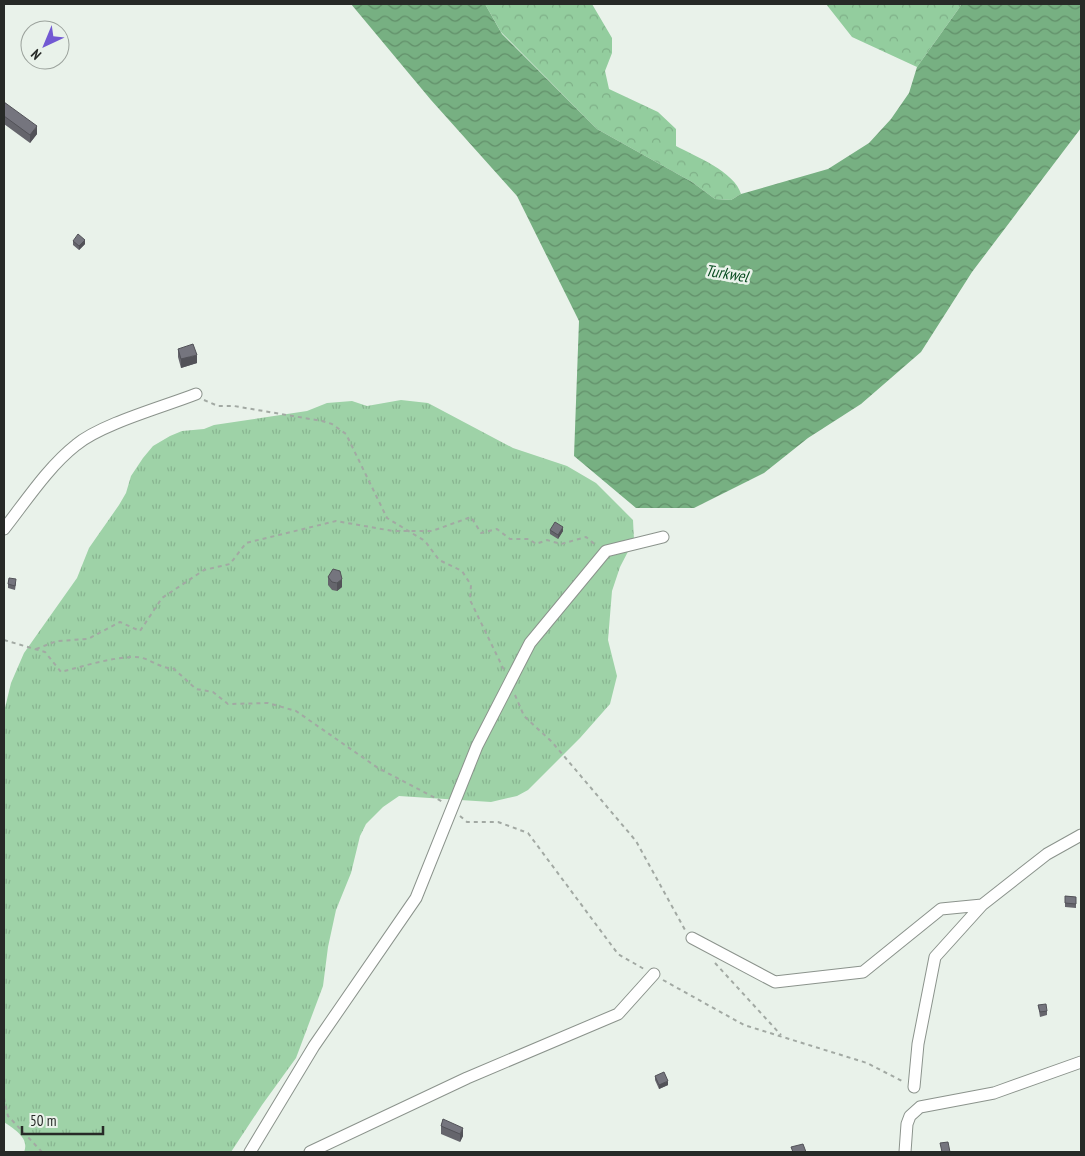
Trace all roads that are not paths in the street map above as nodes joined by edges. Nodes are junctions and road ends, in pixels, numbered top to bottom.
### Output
1 (196, 394) dead end
2 (4, 529) edge
3 (663, 537) dead end
4 (1081, 834) edge
5 (982, 905) junction
6 (692, 938) dead end
7 (654, 974) road end
8 (1081, 1062) edge
9 (914, 1087) road end
10 (250, 1152) edge
11 (310, 1152) edge
12 (905, 1152) edge

1 - 2 street
3 - 10 street
4 - 5 street
5 - 6 street
5 - 9 street
7 - 11 street
8 - 12 street

